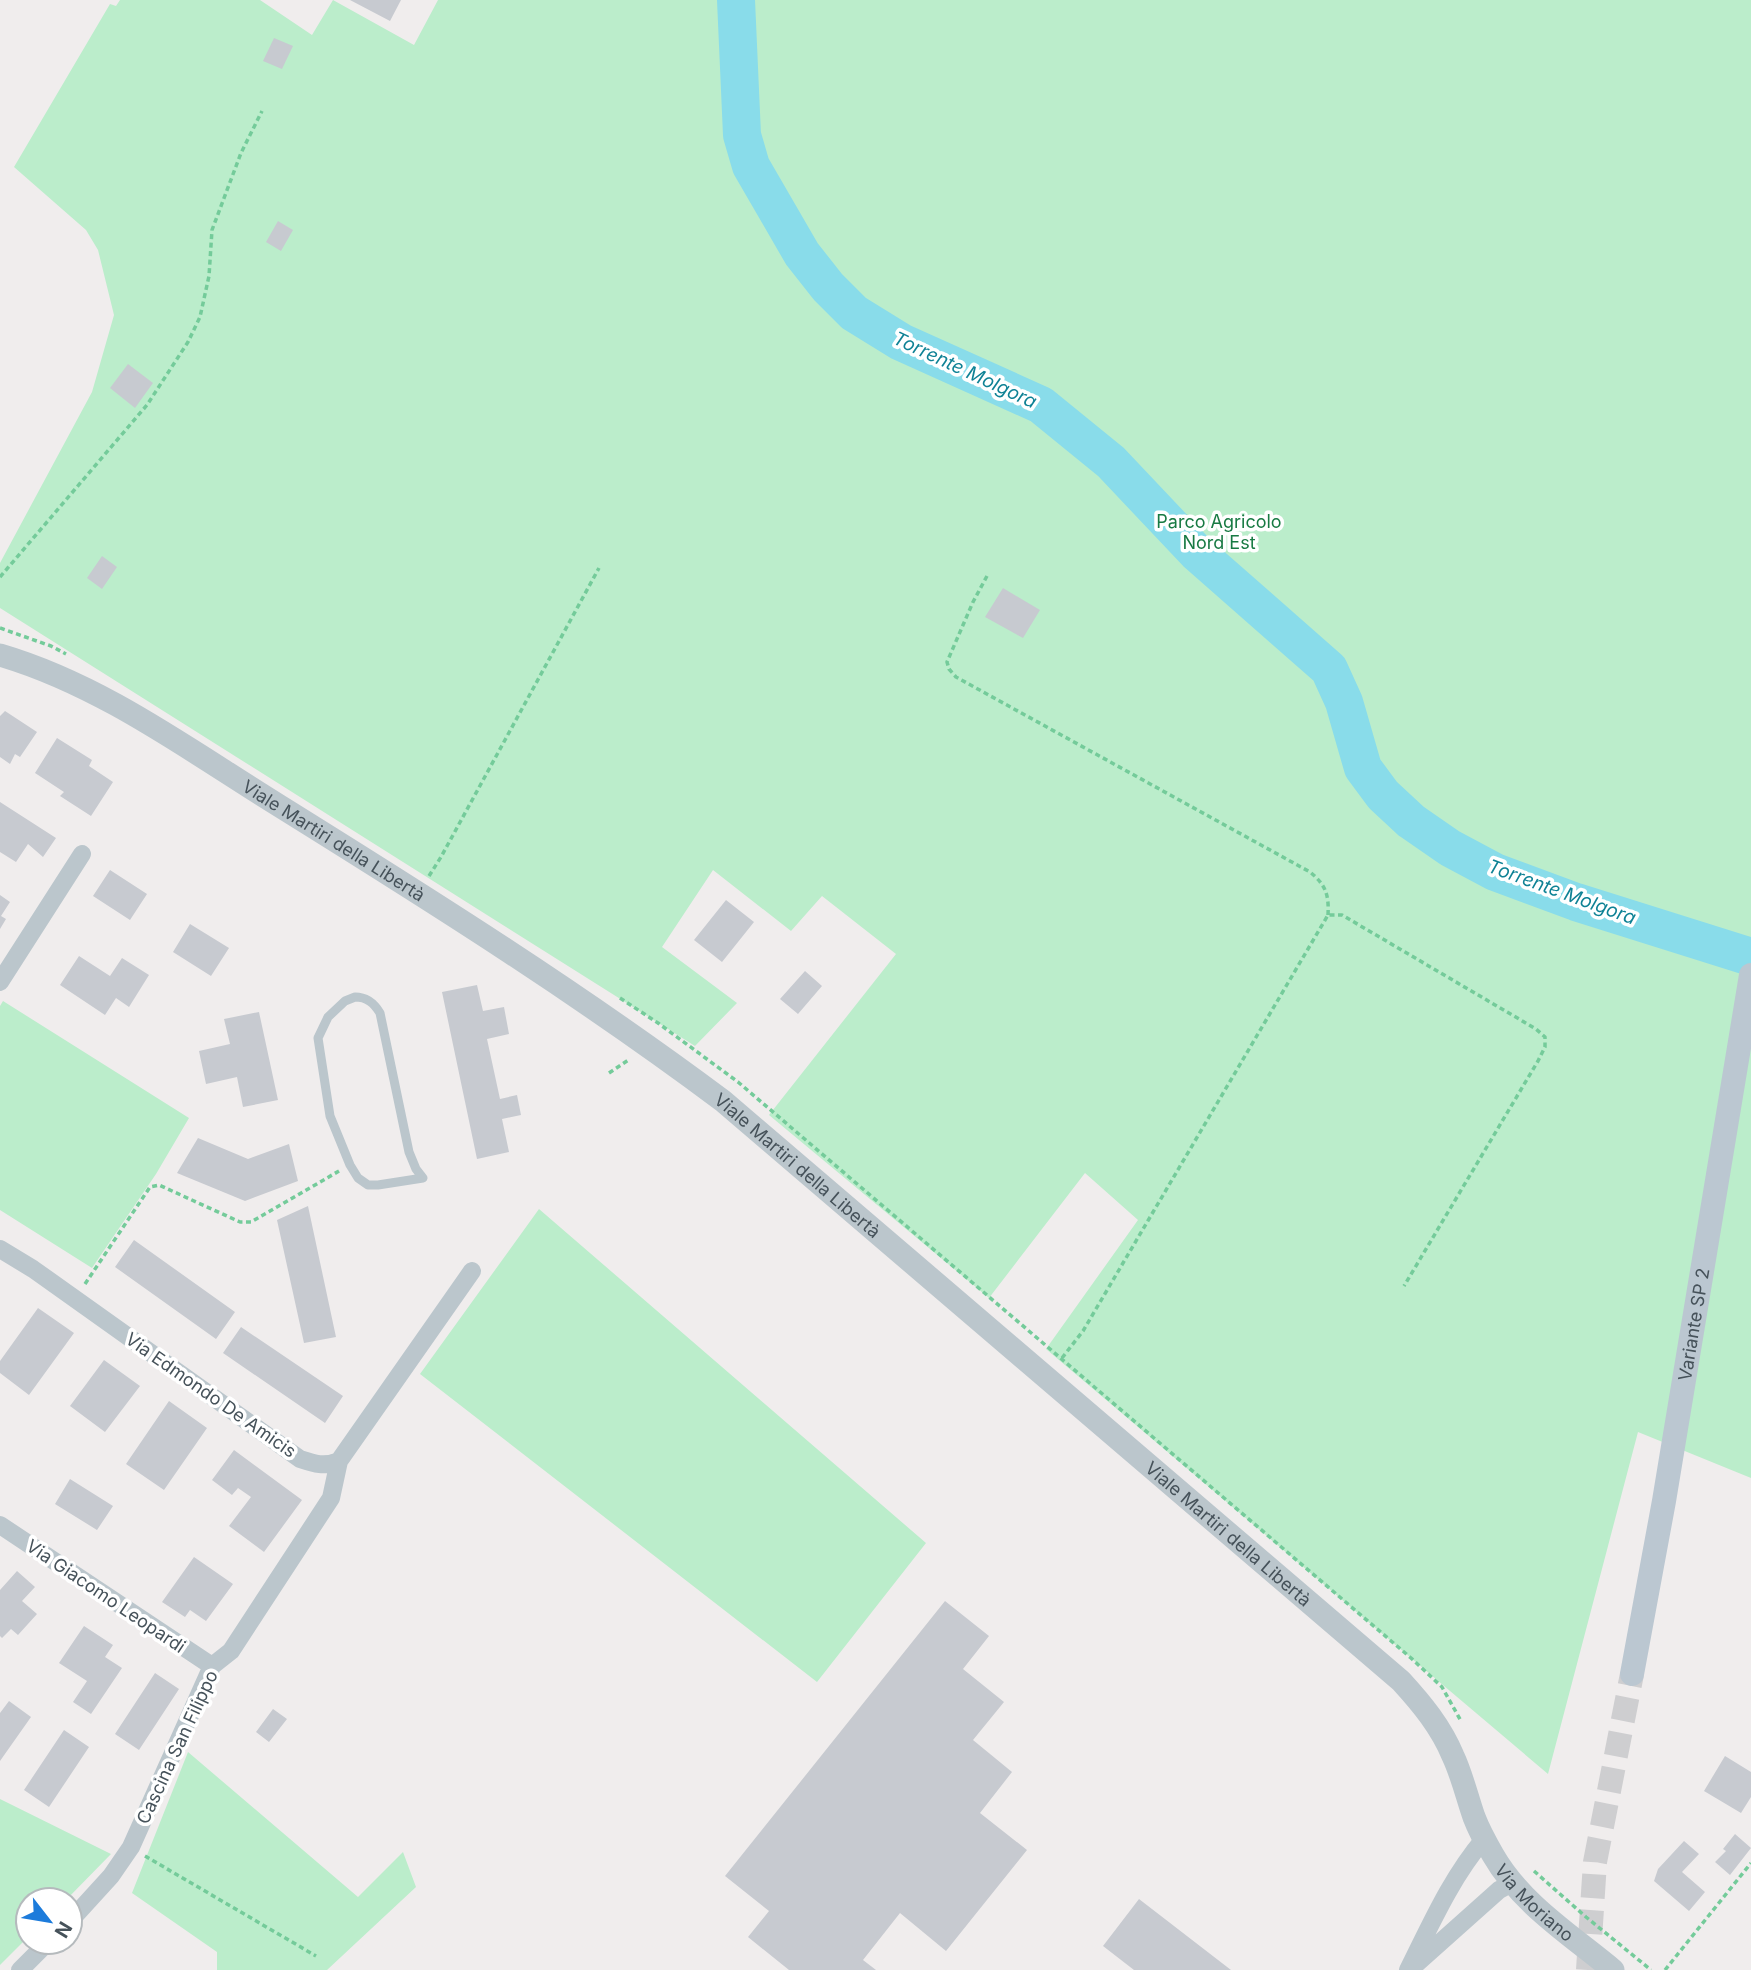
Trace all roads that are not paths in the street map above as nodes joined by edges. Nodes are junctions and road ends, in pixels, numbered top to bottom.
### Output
1 (0, 655) edge
2 (82, 854) dead end
3 (1751, 975) edge
4 (0, 982) edge
5 (349, 1165) joint
6 (0, 1249) edge
7 (472, 1271) dead end
8 (339, 1461) junction
9 (0, 1525) edge
10 (212, 1666) junction
11 (1632, 1674) tunnel mouth
12 (1474, 1817) joint
13 (1484, 1839) junction
14 (1512, 1883) junction
15 (84, 1906) edge
16 (34, 1956) edge
17 (20, 1970) edge
18 (1409, 1970) edge
19 (1613, 1970) edge

1 - 12 street, Viale Martiri della Libertà
2 - 4 street
3 - 11 main road, Variante SP 2
5 - 5 lane
6 - 8 street, Via Edmondo De Amicis
7 - 8 street
8 - 10 street, Cascina San Filippo
9 - 10 street, Via Giacomo Leopardi
10 - 15 street, Cascina San Filippo
12 - 13 street, Via Moriano
13 - 14 street, Via Moriano
13 - 18 street
14 - 18 street
14 - 19 street, Via Moriano
16 - 17 street

